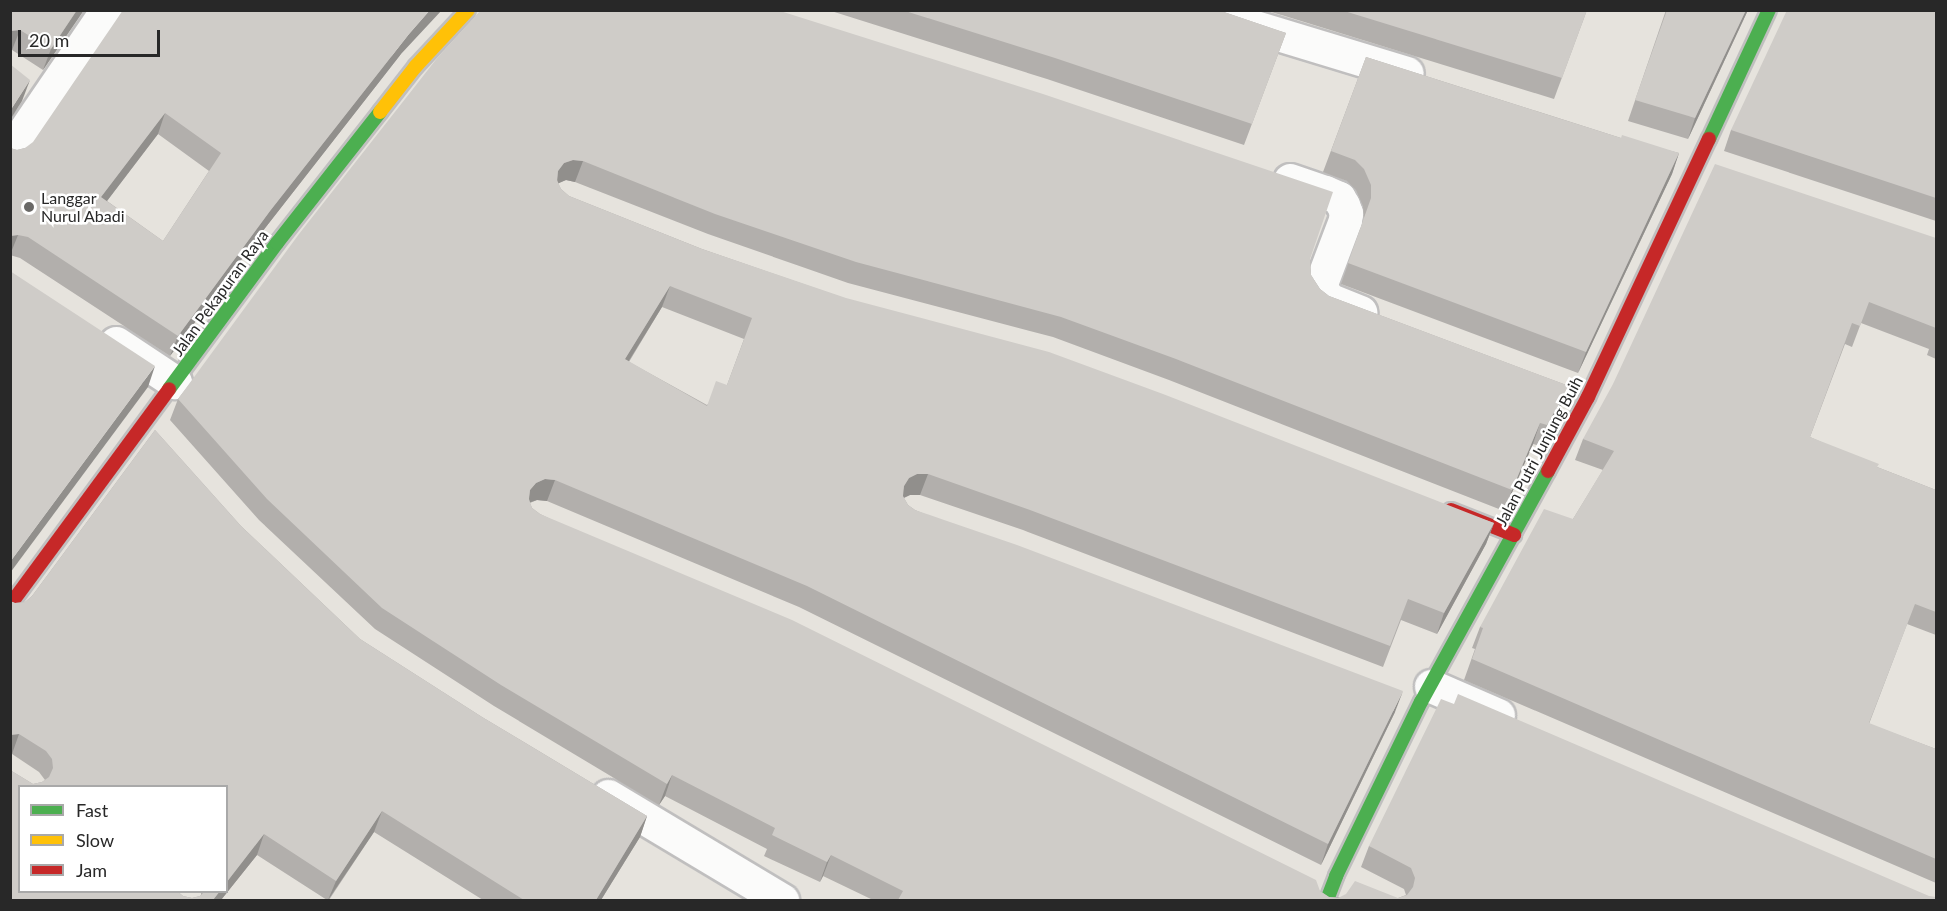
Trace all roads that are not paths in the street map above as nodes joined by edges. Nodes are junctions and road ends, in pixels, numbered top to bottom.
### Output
1 (107, 10) edge
2 (468, 10) edge
3 (1199, 10) edge
4 (1769, 10) edge
5 (20, 76) edge
6 (1438, 83) edge
7 (48, 96) junction
8 (1664, 151) edge
9 (10, 152) edge
10 (1698, 162) junction
11 (1257, 169) edge
12 (1732, 173) edge
13 (1393, 324) edge
14 (94, 329) edge
15 (175, 382) junction
16 (1555, 385) edge
17 (1588, 397) junction
18 (146, 421) junction
19 (169, 447) edge
20 (1437, 505) edge
21 (1514, 535) junction
22 (10, 605) edge
23 (1388, 689) edge
24 (1426, 694) junction
25 (1528, 728) edge
26 (587, 783) edge
27 (1301, 876) edge
28 (1332, 889) edge
29 (1368, 891) edge
30 (782, 900) edge

1 - 7 street
2 - 15 street, Jalan Pekapuran Raya
3 - 6 street
4 - 10 street, Jalan Putri Junjung Buih
5 - 7 street
7 - 9 street
8 - 10 street
10 - 12 street
10 - 17 street, Jalan Putri Junjung Buih
11 - 13 street
14 - 15 street
15 - 18 street, Jalan Pekapuran Raya
16 - 17 street
17 - 21 street, Jalan Putri Junjung Buih
18 - 19 street
18 - 22 street, Jalan Pekapuran Raya
20 - 21 street
21 - 24 street, Jalan Putri Junjung Buih
23 - 24 street
24 - 25 street
24 - 28 street, Jalan Putri Junjung Buih
26 - 30 street
27 - 28 street
28 - 29 street

